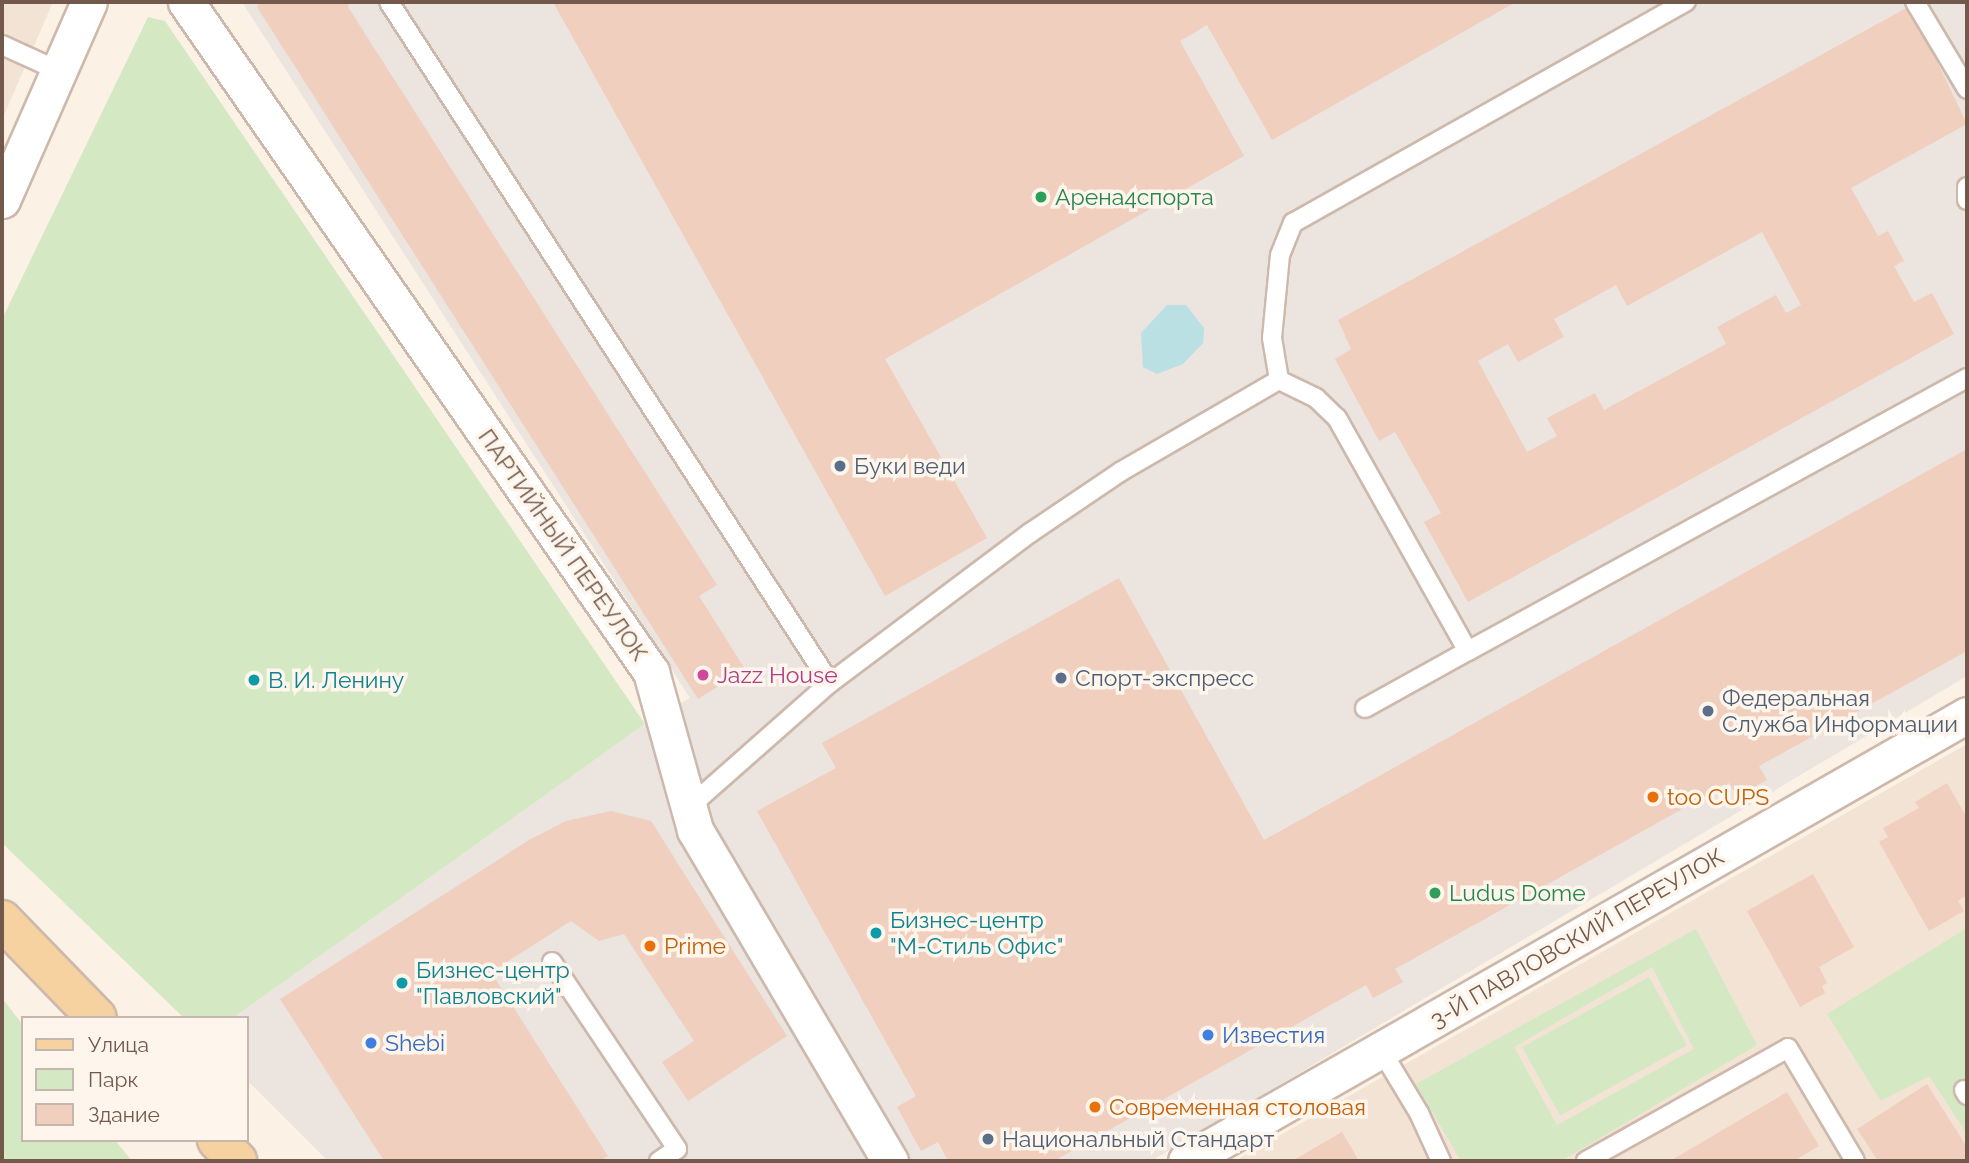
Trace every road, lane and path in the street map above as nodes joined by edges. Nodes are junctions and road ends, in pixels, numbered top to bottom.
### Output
1 (89, 2) edge
2 (186, 2) edge
3 (389, 2) edge
4 (1686, 2) edge
5 (1915, 2) edge
6 (2, 45) edge
7 (59, 71) junction
8 (1967, 89) edge
9 (1967, 187) edge
10 (2, 200) edge
11 (1967, 200) edge
12 (1967, 378) edge
13 (1279, 380) junction
14 (1468, 651) junction
15 (831, 683) junction
16 (1365, 708) dead end
17 (1967, 715) edge
18 (688, 808) junction
19 (2, 920) edge
20 (552, 962) dead end
21 (95, 1016) edge
22 (1381, 1050) junction
23 (219, 1142) edge
24 (237, 1161) edge
25 (659, 1161) edge
26 (890, 1161) edge
27 (1186, 1161) edge
28 (1441, 1161) edge
29 (1586, 1161) edge
30 (1855, 1161) edge

1 - 7 street
2 - 18 street, ПАРТИЙНЫЙ ПЕРЕУЛОК
3 - 15 lane
4 - 13 lane
5 - 8 lane
6 - 7 lane
7 - 10 street
9 - 11 lane
12 - 14 lane
13 - 14 lane
13 - 15 lane
14 - 16 lane
15 - 18 lane
17 - 22 street, 3-Й ПАВЛОВСКИЙ ПЕРЕУЛОК
18 - 26 street, ПАРТИЙНЫЙ ПЕРЕУЛОК
19 - 21 main road
20 - 25 lane
22 - 27 street, 3-Й ПАВЛОВСКИЙ ПЕРЕУЛОК
22 - 28 lane
23 - 24 main road
29 - 30 lane

